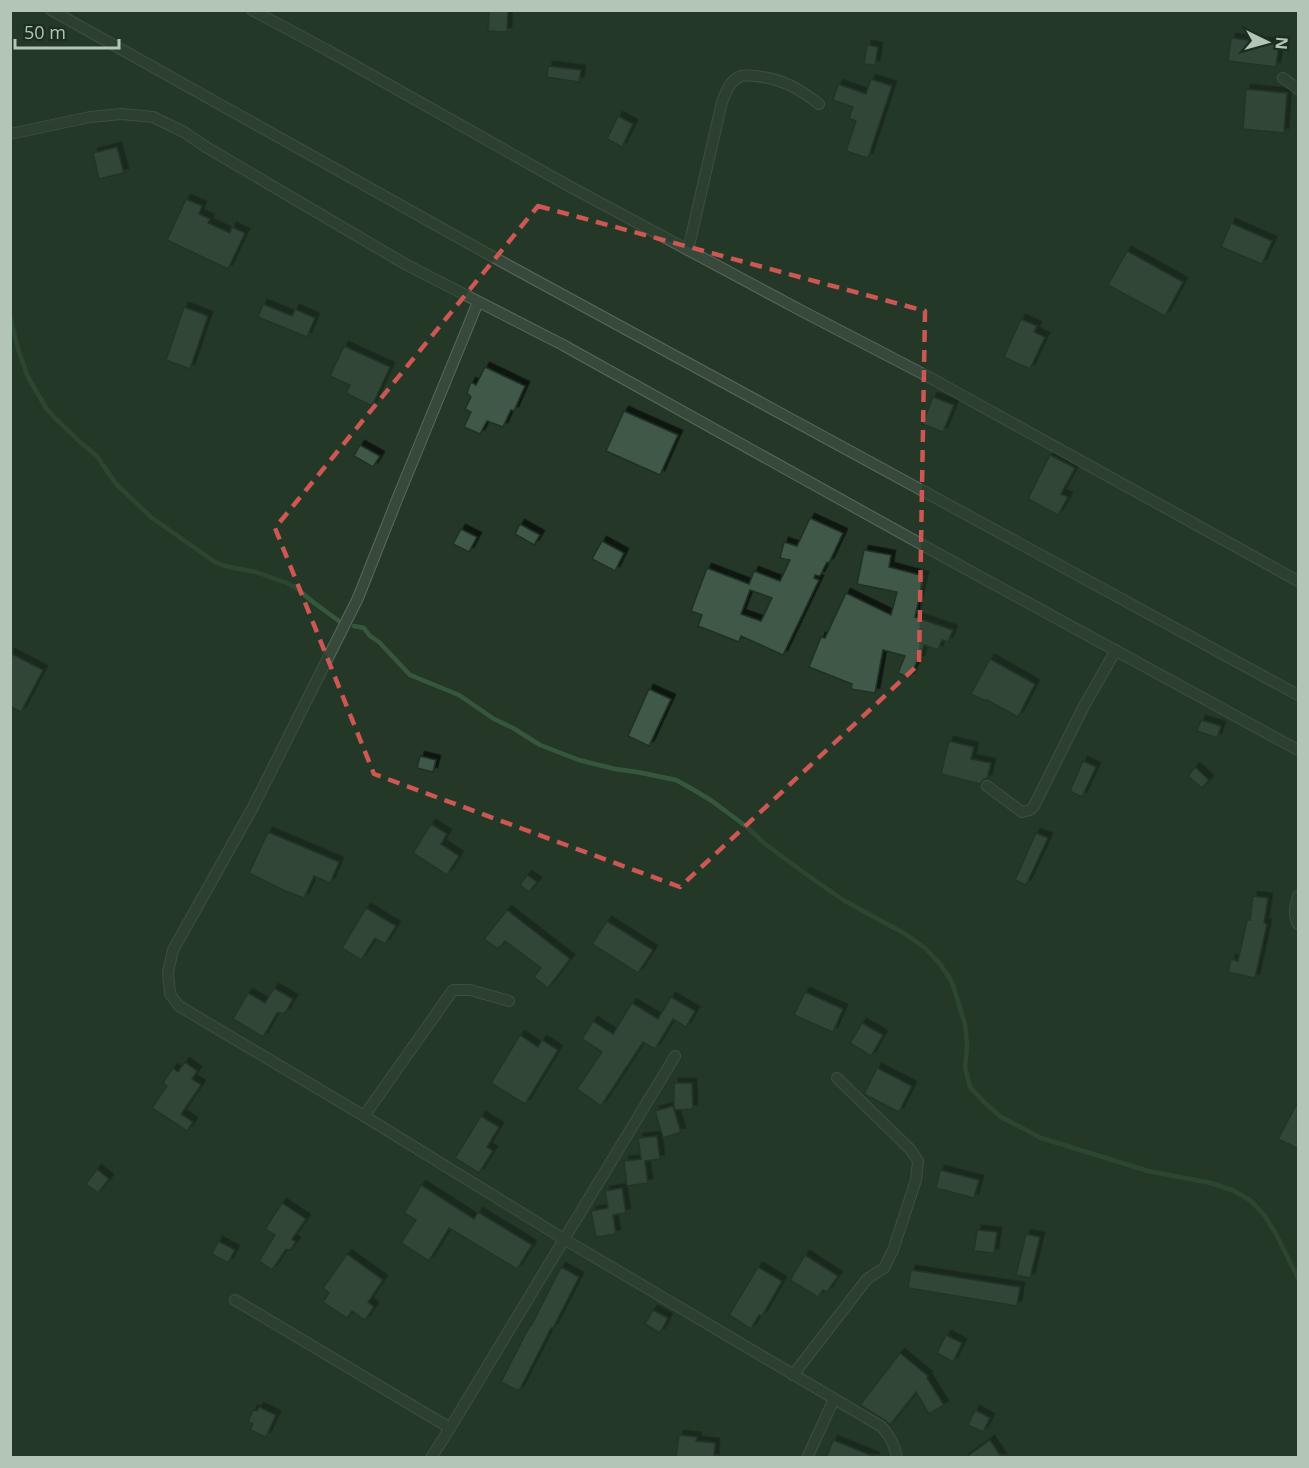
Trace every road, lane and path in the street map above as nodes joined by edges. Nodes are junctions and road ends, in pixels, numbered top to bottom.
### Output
1 (51, 10) edge
2 (252, 10) edge
3 (1283, 78) dead end
4 (1299, 89) edge
5 (819, 104) dead end
6 (10, 134) edge
7 (688, 250) junction
8 (478, 302) junction
9 (1299, 581) edge
10 (1116, 650) junction
11 (1299, 695) edge
12 (1299, 750) edge
13 (987, 786) dead end
14 (1299, 896) edge
15 (1299, 924) edge
16 (509, 1001) dead end
17 (675, 1056) dead end
18 (837, 1078) dead end
19 (364, 1116) junction
20 (564, 1239) junction
21 (235, 1300) dead end
22 (793, 1375) junction
23 (834, 1399) junction
24 (450, 1428) junction
25 (431, 1458) edge
26 (807, 1458) edge
27 (897, 1458) edge

1 - 11 street
2 - 7 street
3 - 4 street
5 - 7 street
6 - 8 street
7 - 9 street
8 - 10 street
8 - 19 street
10 - 12 street
10 - 13 street
14 - 15 street
16 - 19 street
17 - 20 street
18 - 22 street
19 - 20 street
20 - 22 street
20 - 24 street
21 - 24 street
22 - 23 street
23 - 26 street
23 - 27 street
24 - 25 street

